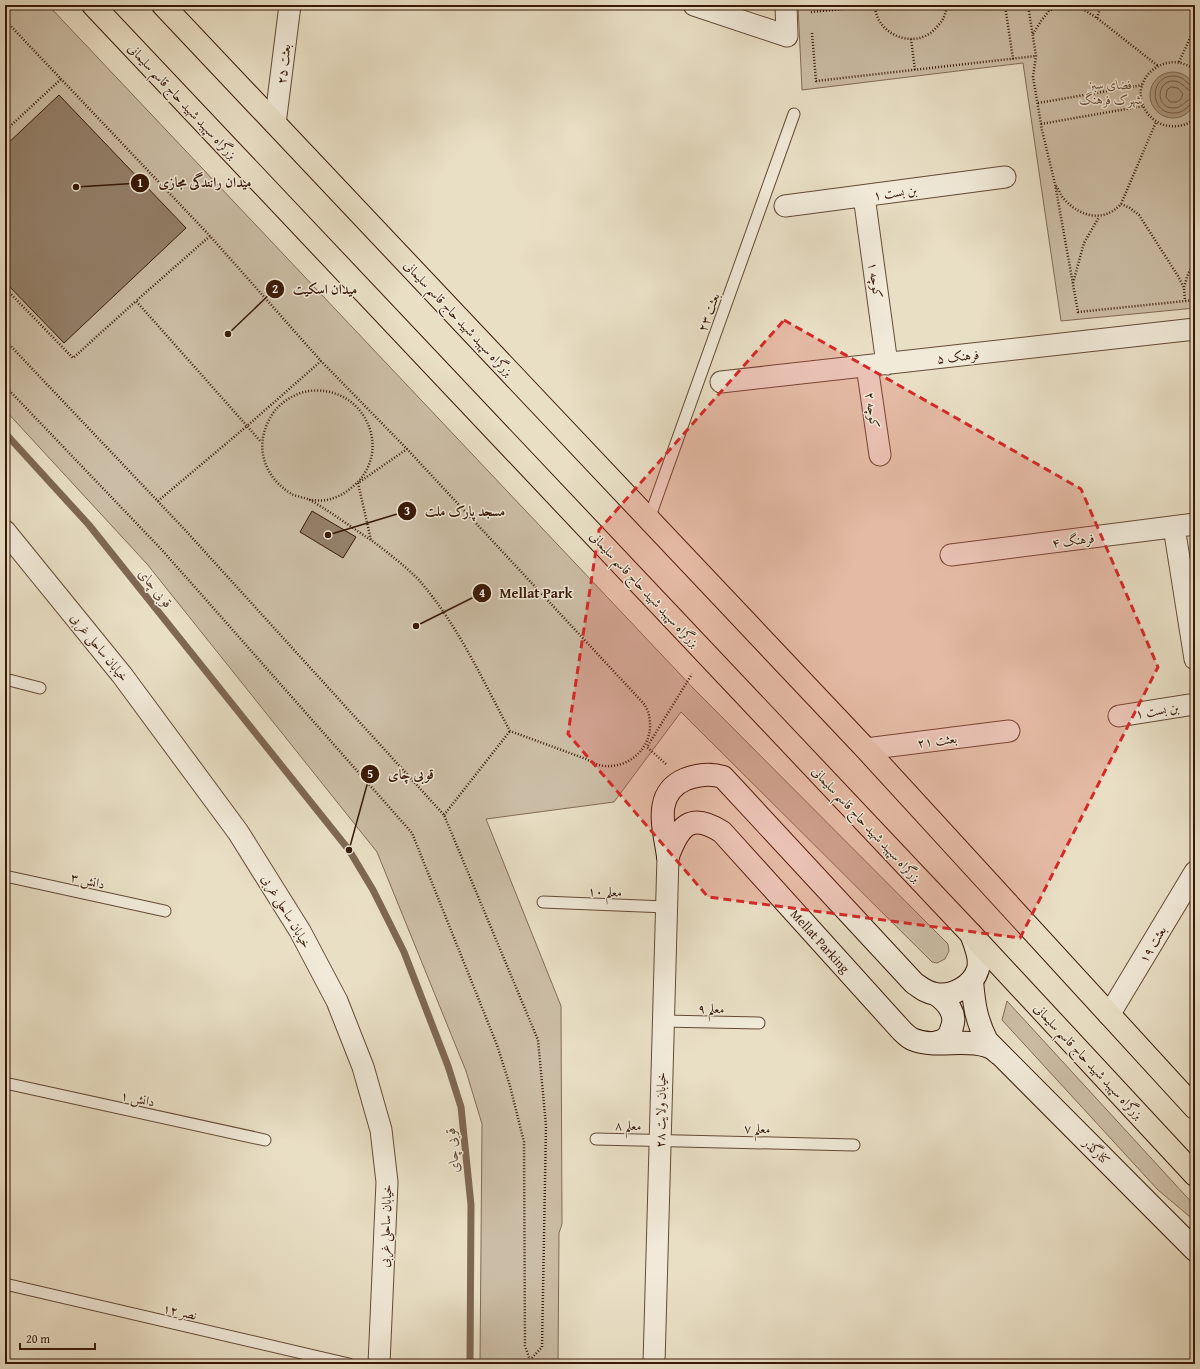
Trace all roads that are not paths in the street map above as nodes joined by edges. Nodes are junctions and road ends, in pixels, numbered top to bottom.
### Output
1 (93, 5) edge
2 (163, 5) edge
3 (290, 5) edge
4 (694, 5) edge
5 (786, 5) edge
6 (794, 114) dead end
7 (275, 124) junction
8 (1005, 177) dead end
9 (864, 196) junction
10 (785, 206) dead end
11 (1195, 329) edge
12 (877, 365) junction
13 (721, 382) dead end
14 (880, 455) dead end
15 (649, 519) junction
16 (1195, 524) edge
17 (1174, 527) junction
18 (5, 531) edge
19 (951, 555) dead end
20 (1195, 659) edge
21 (5, 679) edge
22 (40, 688) dead end
23 (1195, 704) edge
24 (1119, 716) dead end
25 (1009, 731) dead end
26 (866, 749) junction
27 (668, 856) junction
28 (1195, 872) edge
29 (5, 876) edge
30 (543, 902) dead end
31 (666, 907) junction
32 (164, 911) dead end
33 (971, 934) junction
34 (972, 981) junction
35 (937, 995) junction
36 (1109, 1015) junction
37 (663, 1021) junction
38 (759, 1023) dead end
39 (934, 1043) junction
40 (998, 1053) junction
41 (5, 1083) edge
42 (1195, 1108) edge
43 (596, 1138) dead end
44 (265, 1140) dead end
45 (660, 1140) junction
46 (854, 1145) dead end
47 (1195, 1175) edge
48 (1195, 1250) edge
49 (5, 1284) edge
50 (349, 1364) edge
51 (379, 1364) edge
52 (654, 1364) edge

1 - 33 highway, بزرگراه سپهبد شهید حاج قاسم سلیمانی
2 - 7 highway, بزرگراه سپهبد شهید حاج قاسم سلیمانی
3 - 7 street, بعثت ۲۵
4 - 5 street
6 - 15 lane, بعثت ۲۳
7 - 15 highway, بزرگراه سپهبد شهید حاج قاسم سلیمانی
8 - 9 street, بن بست ۱
9 - 10 street, بن بست ۱
9 - 12 street, کوچه ۱
11 - 12 street, فرهنک ۵
12 - 13 street, فرهنک ۵
12 - 14 street, کوچه ۲
15 - 26 highway, بزرگراه سپهبد شهید حاج قاسم سلیمانی
16 - 17 street, فرهنگ ۴
17 - 19 street, فرهنگ ۴
17 - 20 street
18 - 51 street, خیابان ساحلی غربی
21 - 22 lane
23 - 24 street, بن بست ۱
25 - 26 street, بعثت ۲۱
26 - 36 highway, بزرگراه سپهبد شهید حاج قاسم سلیمانی
27 - 31 street, خیابان ولایت ۲۸
27 - 35 street
27 - 39 street, Mellat Parking
28 - 36 street, بعثت ۱۹
29 - 32 lane, دانش ۳
30 - 31 lane, معلم ۱۰
31 - 37 street, خیابان ولایت ۲۸
33 - 34 street
33 - 47 highway, بزرگراه سپهبد شهید حاج قاسم سلیمانی
34 - 35 street
34 - 40 street
35 - 39 street
36 - 42 highway, بزرگراه سپهبد شهید حاج قاسم سلیمانی
37 - 38 lane, معلم ۹
37 - 45 street, خیابان ولایت ۲۸
39 - 40 street, Mellat Parking
40 - 48 street, کنارگذر
41 - 44 lane, دانش ۱
43 - 45 lane, معلم ۸
45 - 46 lane, معلم ۷
45 - 52 street, خیابان ولایت ۲۸
49 - 50 lane, نصر ۱۲

